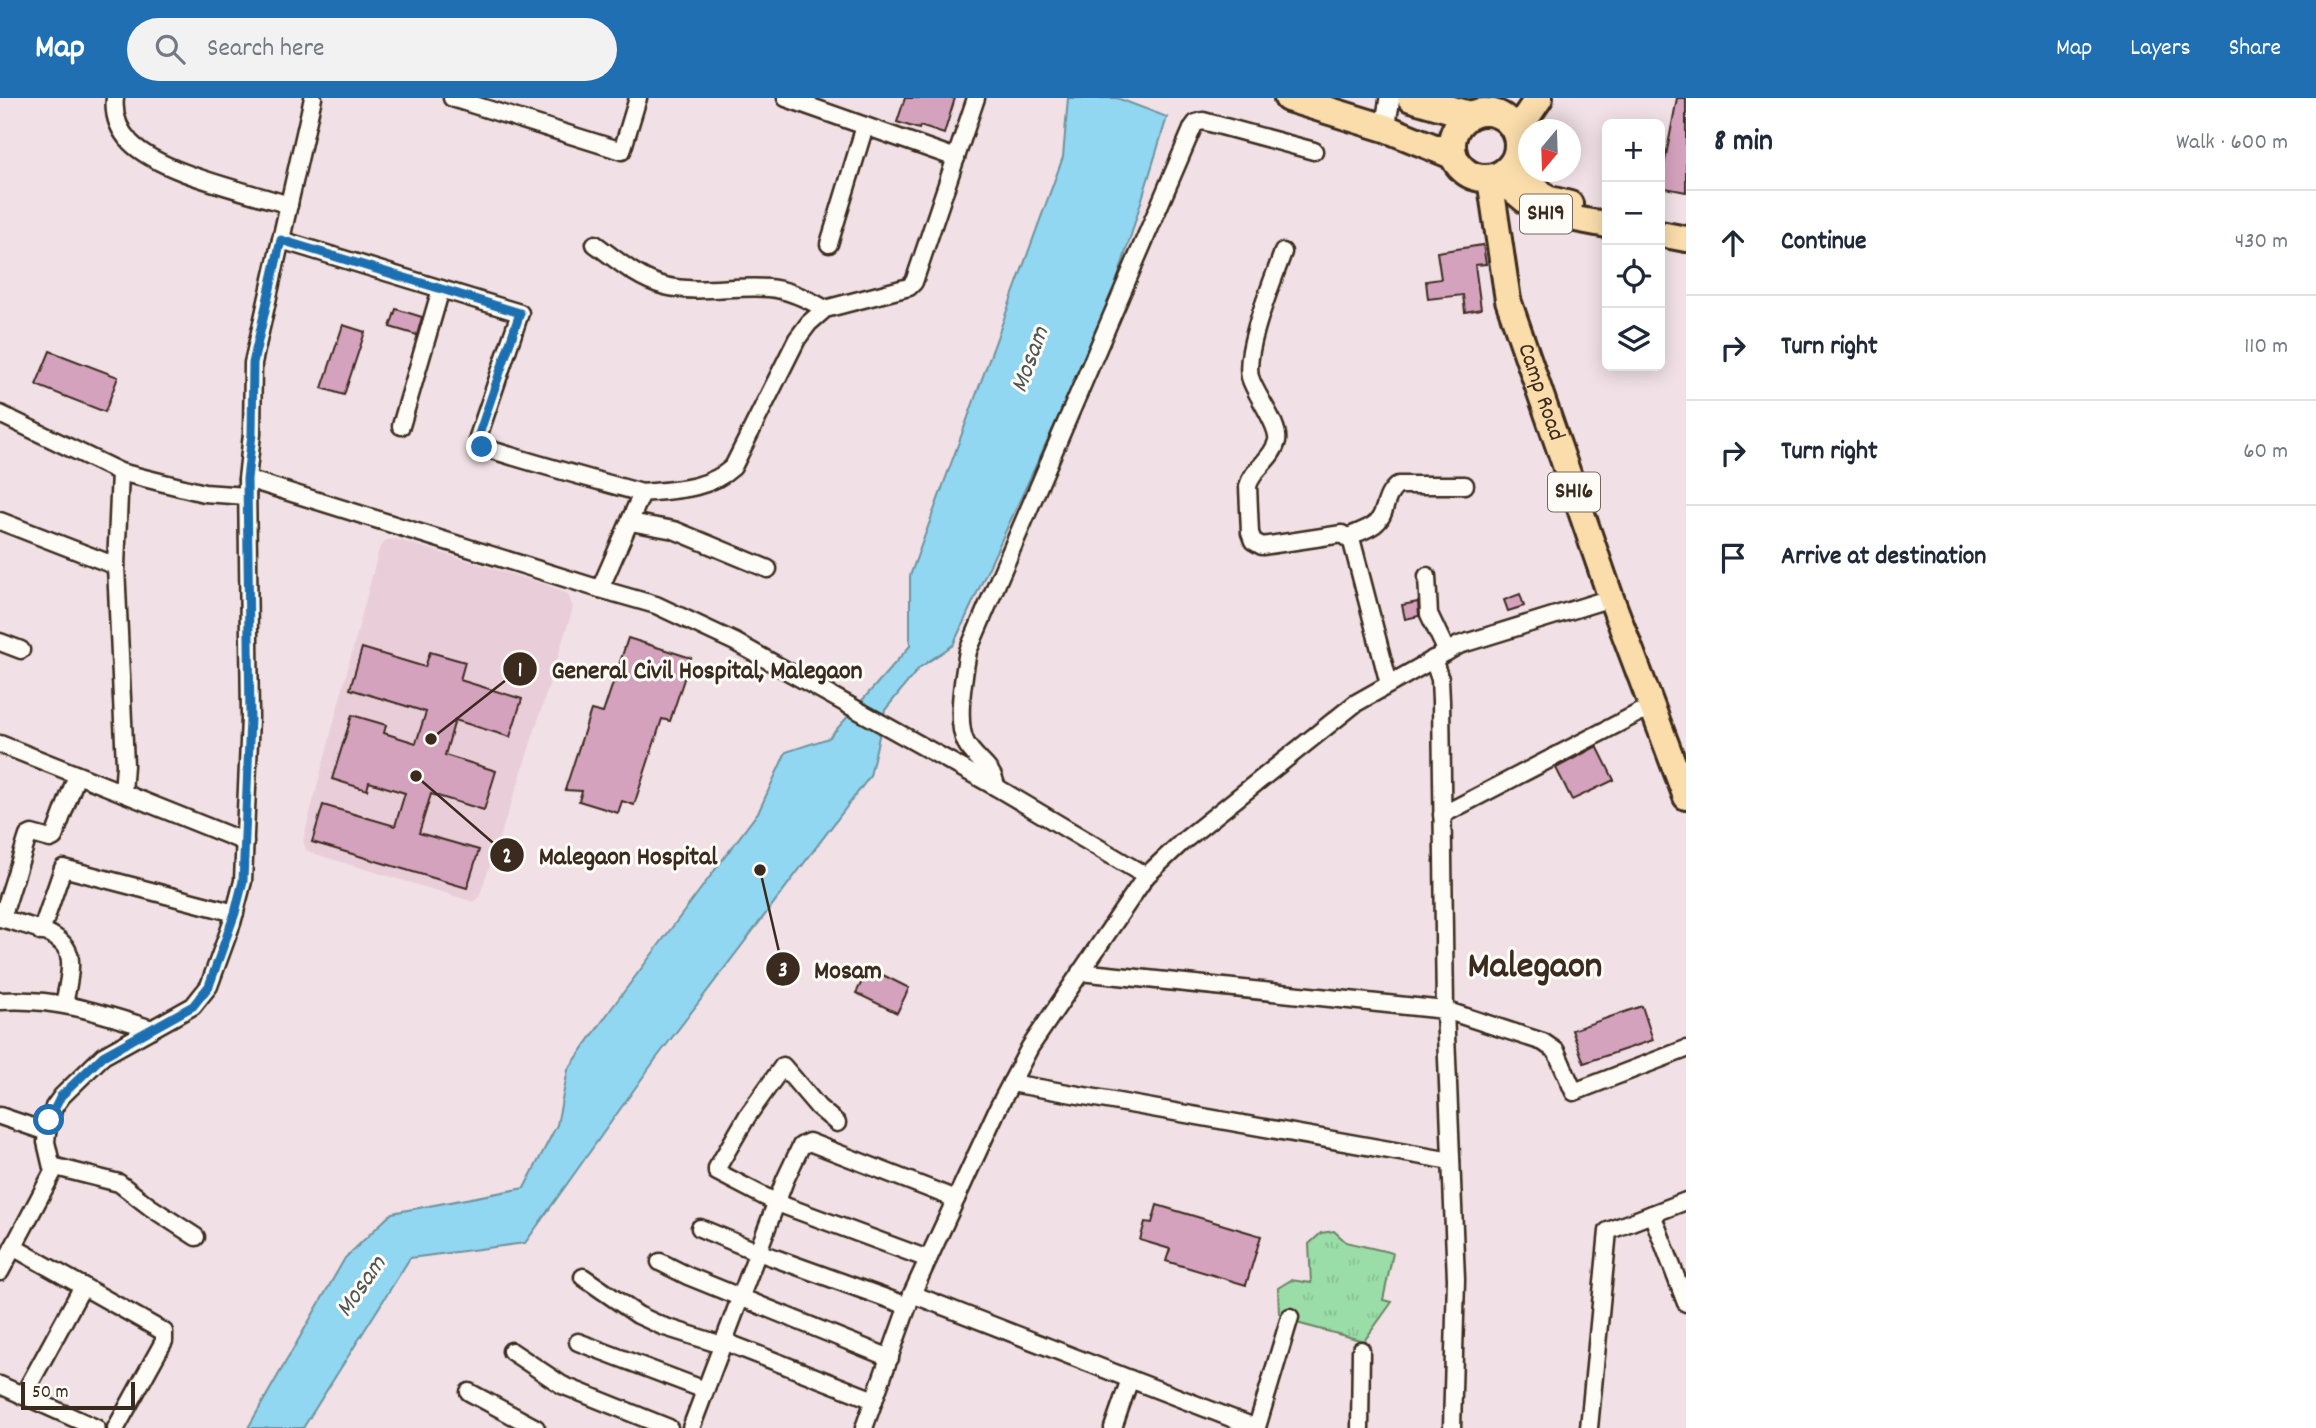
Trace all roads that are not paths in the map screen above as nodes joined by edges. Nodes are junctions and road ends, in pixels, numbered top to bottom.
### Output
1 (115, 98) edge
2 (313, 98) edge
3 (452, 98) edge
4 (638, 98) edge
5 (786, 98) edge
6 (976, 98) edge
7 (1288, 98) edge
8 (1390, 98) edge
9 (1411, 98) edge
10 (1539, 98) edge
11 (1470, 115) junction
12 (1511, 116) edge
13 (865, 126) junction
14 (1385, 128) junction
15 (1314, 151) dead end
16 (1452, 155) junction
17 (956, 158) junction
18 (1500, 172) junction
19 (289, 205) junction
20 (1599, 216) edge
21 (1665, 220) edge
22 (1686, 223) edge
23 (1665, 235) edge
24 (1686, 239) edge
25 (281, 240) junction
26 (595, 244) dead end
27 (829, 244) dead end
28 (1283, 252) dead end
29 (440, 289) junction
30 (825, 309) junction
31 (0, 414) edge
32 (401, 426) dead end
33 (120, 472) junction
34 (1465, 485) dead end
35 (247, 488) junction
36 (642, 493) junction
37 (0, 521) edge
38 (630, 522) junction
39 (1348, 537) junction
40 (116, 566) junction
41 (768, 569) dead end
42 (1427, 576) dead end
43 (600, 589) junction
44 (1611, 598) junction
45 (0, 642) edge
46 (21, 650) dead end
47 (1440, 656) junction
48 (1389, 684) junction
49 (1652, 706) junction
50 (0, 744) edge
51 (76, 775) junction
52 (996, 787) junction
53 (123, 793) junction
54 (1686, 797) edge
55 (1442, 815) junction
56 (245, 842) junction
57 (1146, 876) junction
58 (235, 913) junction
59 (1, 918) edge
60 (41, 932) junction
61 (1080, 972) junction
62 (0, 1000) edge
63 (64, 1004) junction
64 (1445, 1010) junction
65 (152, 1030) junction
66 (1686, 1049) edge
67 (1011, 1083) junction
68 (0, 1116) edge
69 (837, 1123) dead end
70 (47, 1132) junction
71 (1451, 1161) junction
72 (52, 1166) junction
73 (956, 1199) junction
74 (1686, 1200) edge
75 (777, 1203) junction
76 (1652, 1214) junction
77 (699, 1228) dead end
78 (196, 1237) dead end
79 (13, 1247) junction
80 (758, 1252) junction
81 (928, 1259) junction
82 (660, 1262) dead end
83 (0, 1272) edge
84 (583, 1277) dead end
85 (83, 1286) junction
86 (741, 1297) junction
87 (910, 1300) junction
88 (1686, 1303) edge
89 (1290, 1317) dead end
90 (578, 1342) dead end
91 (723, 1343) junction
92 (1361, 1350) dead end
93 (511, 1351) dead end
94 (890, 1358) junction
95 (1130, 1379) junction
96 (0, 1385) edge
97 (705, 1390) junction
98 (469, 1392) dead end
99 (23, 1396) junction
100 (874, 1400) junction
101 (517, 1423) edge
102 (1257, 1427) edge
103 (96, 1428) edge
104 (116, 1428) edge
105 (536, 1428) edge
106 (669, 1428) edge
107 (691, 1428) edge
108 (864, 1428) edge
109 (1113, 1428) edge
110 (1360, 1428) edge
111 (1452, 1428) edge
112 (1589, 1428) edge

1 - 19 street
2 - 19 street
3 - 4 street
5 - 13 street
6 - 17 street
7 - 14 highway
8 - 14 street
9 - 11 highway
10 - 12 highway
11 - 12 highway
11 - 16 highway
12 - 18 highway
13 - 17 street
13 - 27 street
14 - 16 highway
15 - 52 street
16 - 18 highway
17 - 30 street
18 - 20 main road, SH19
18 - 44 main road, Camp Road / SH16
19 - 25 street
21 - 22 main road
23 - 24 main road
25 - 29 street
25 - 35 street
26 - 30 street
28 - 39 street
29 - 32 street
29 - 36 street
30 - 36 street
31 - 33 street
33 - 35 street
33 - 40 street
34 - 39 street
35 - 43 street
35 - 56 street
36 - 38 street
37 - 40 street
38 - 41 street
38 - 43 street
39 - 48 street
40 - 53 street
42 - 47 street
43 - 52 street
44 - 47 street
44 - 49 main road, Camp Road / SH16
45 - 46 street
47 - 48 street
47 - 55 street
48 - 57 street
49 - 54 main road, Camp Road / SH16
49 - 55 street
50 - 51 street
51 - 53 street
51 - 59 street
52 - 57 street
53 - 56 street
55 - 64 street
56 - 58 street
57 - 61 street
58 - 60 street
58 - 65 street
59 - 60 street
60 - 63 street
61 - 64 street
61 - 67 street
62 - 63 street
63 - 65 street
64 - 66 street
64 - 71 street
65 - 70 street
67 - 71 street
67 - 73 street
68 - 70 street
69 - 75 street
70 - 72 street
71 - 111 street
72 - 78 street
72 - 79 street
73 - 75 street
73 - 81 street
74 - 76 street
75 - 80 street
75 - 81 street
76 - 88 street
76 - 112 street
77 - 80 street
79 - 83 street
79 - 85 street
80 - 86 street
80 - 87 street
81 - 87 street
82 - 86 street
84 - 91 street
85 - 99 street
85 - 104 street
86 - 91 street
86 - 94 street
87 - 94 street
87 - 95 street
89 - 102 street
90 - 97 street
91 - 97 street
91 - 100 street
92 - 110 street
93 - 106 street
94 - 100 street
95 - 102 street
95 - 109 street
96 - 99 street
97 - 107 street
98 - 101 street
99 - 103 street
100 - 108 street
101 - 105 street

